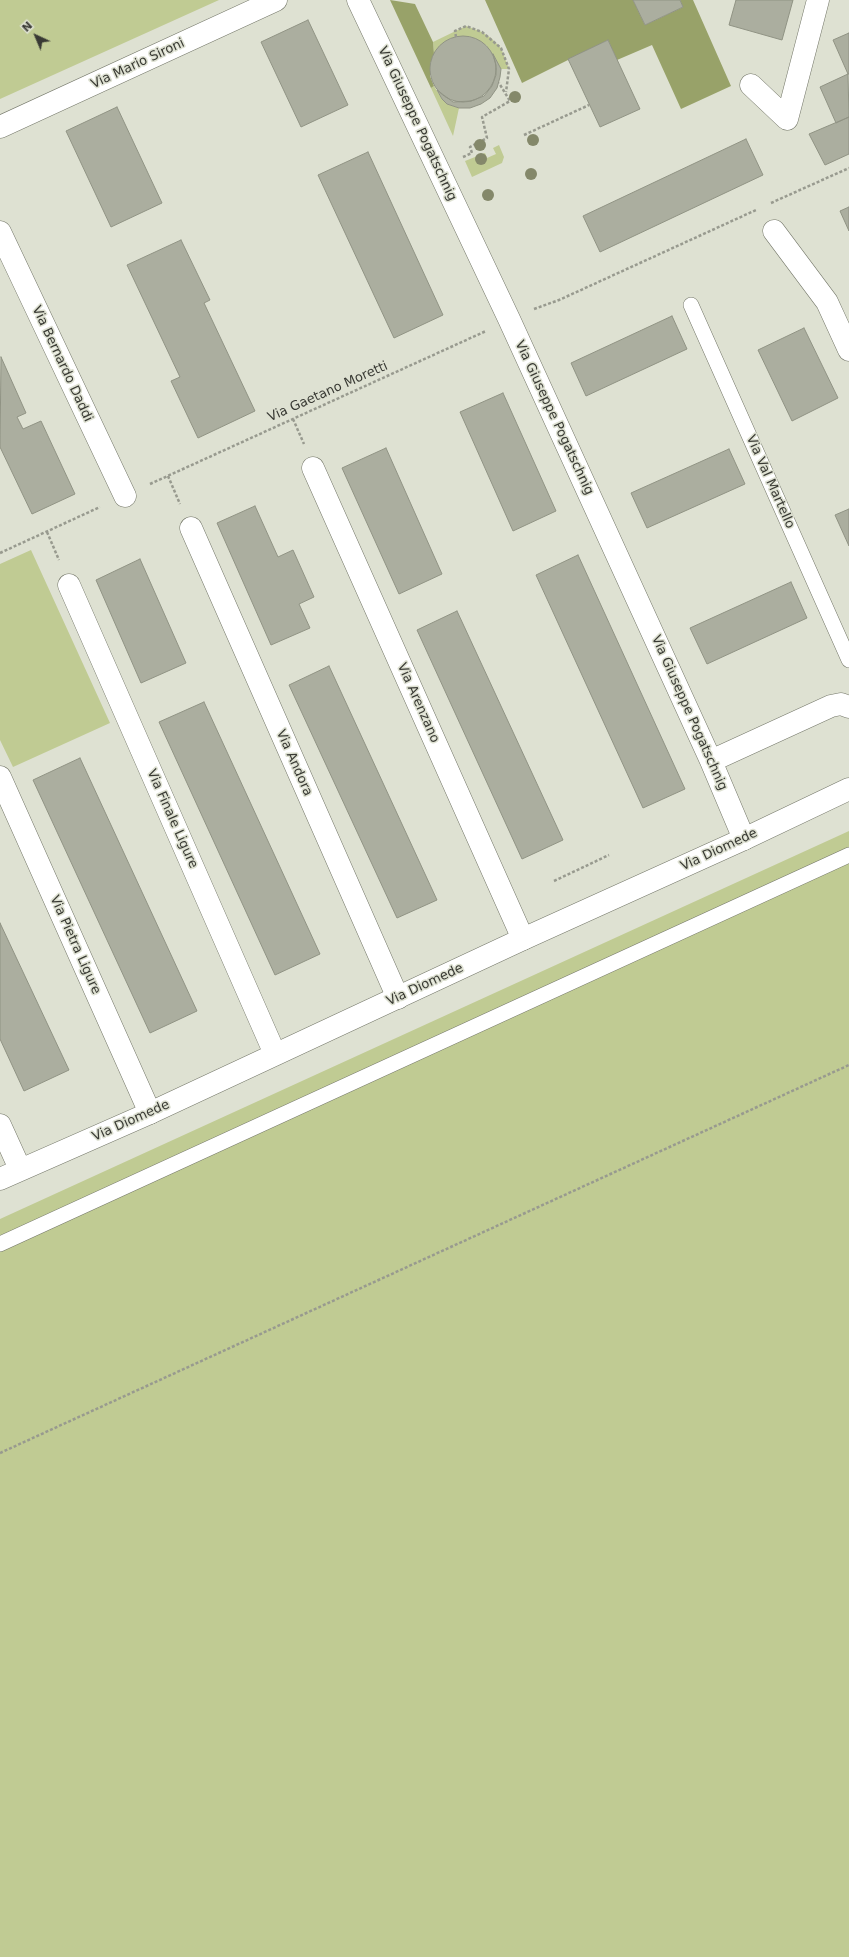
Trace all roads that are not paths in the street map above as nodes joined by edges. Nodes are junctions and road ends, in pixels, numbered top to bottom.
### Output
1 (276, 0) edge
2 (358, 0) edge
3 (818, 0) edge
4 (751, 85) dead end
5 (0, 127) edge
6 (774, 231) dead end
7 (0, 232) edge
8 (691, 305) dead end
9 (849, 350) edge
10 (313, 468) dead end
11 (125, 496) road end
12 (191, 528) road end
13 (69, 585) road end
14 (849, 660) edge
15 (849, 707) edge
16 (711, 760) junction
17 (0, 778) edge
18 (849, 789) edge
19 (744, 838) junction
20 (849, 856) edge
21 (523, 939) junction
22 (398, 998) junction
23 (275, 1054) junction
24 (150, 1113) junction
25 (0, 1125) edge
26 (20, 1169) junction
27 (0, 1179) edge
28 (0, 1244) edge

1 - 5 street, Via Mario Sironi
2 - 16 street, Via Giuseppe Pogatschnig
3 - 4 street
6 - 9 street
7 - 11 street, Via Bernardo Daddi
8 - 14 lane, Via Val Martello
10 - 21 street, Via Arenzano
12 - 22 street, Via Andora
13 - 23 street, Via Finale Ligure
15 - 16 street
16 - 19 street, Via Giuseppe Pogatschnig
17 - 24 street, Via Pietra Ligure
18 - 19 street, Via Diomede
19 - 21 street, Via Diomede
20 - 28 lane
21 - 22 street, Via Diomede
22 - 23 street, Via Diomede
23 - 24 street, Via Diomede
24 - 26 street, Via Diomede
25 - 26 street
26 - 27 street, Via Diomede

